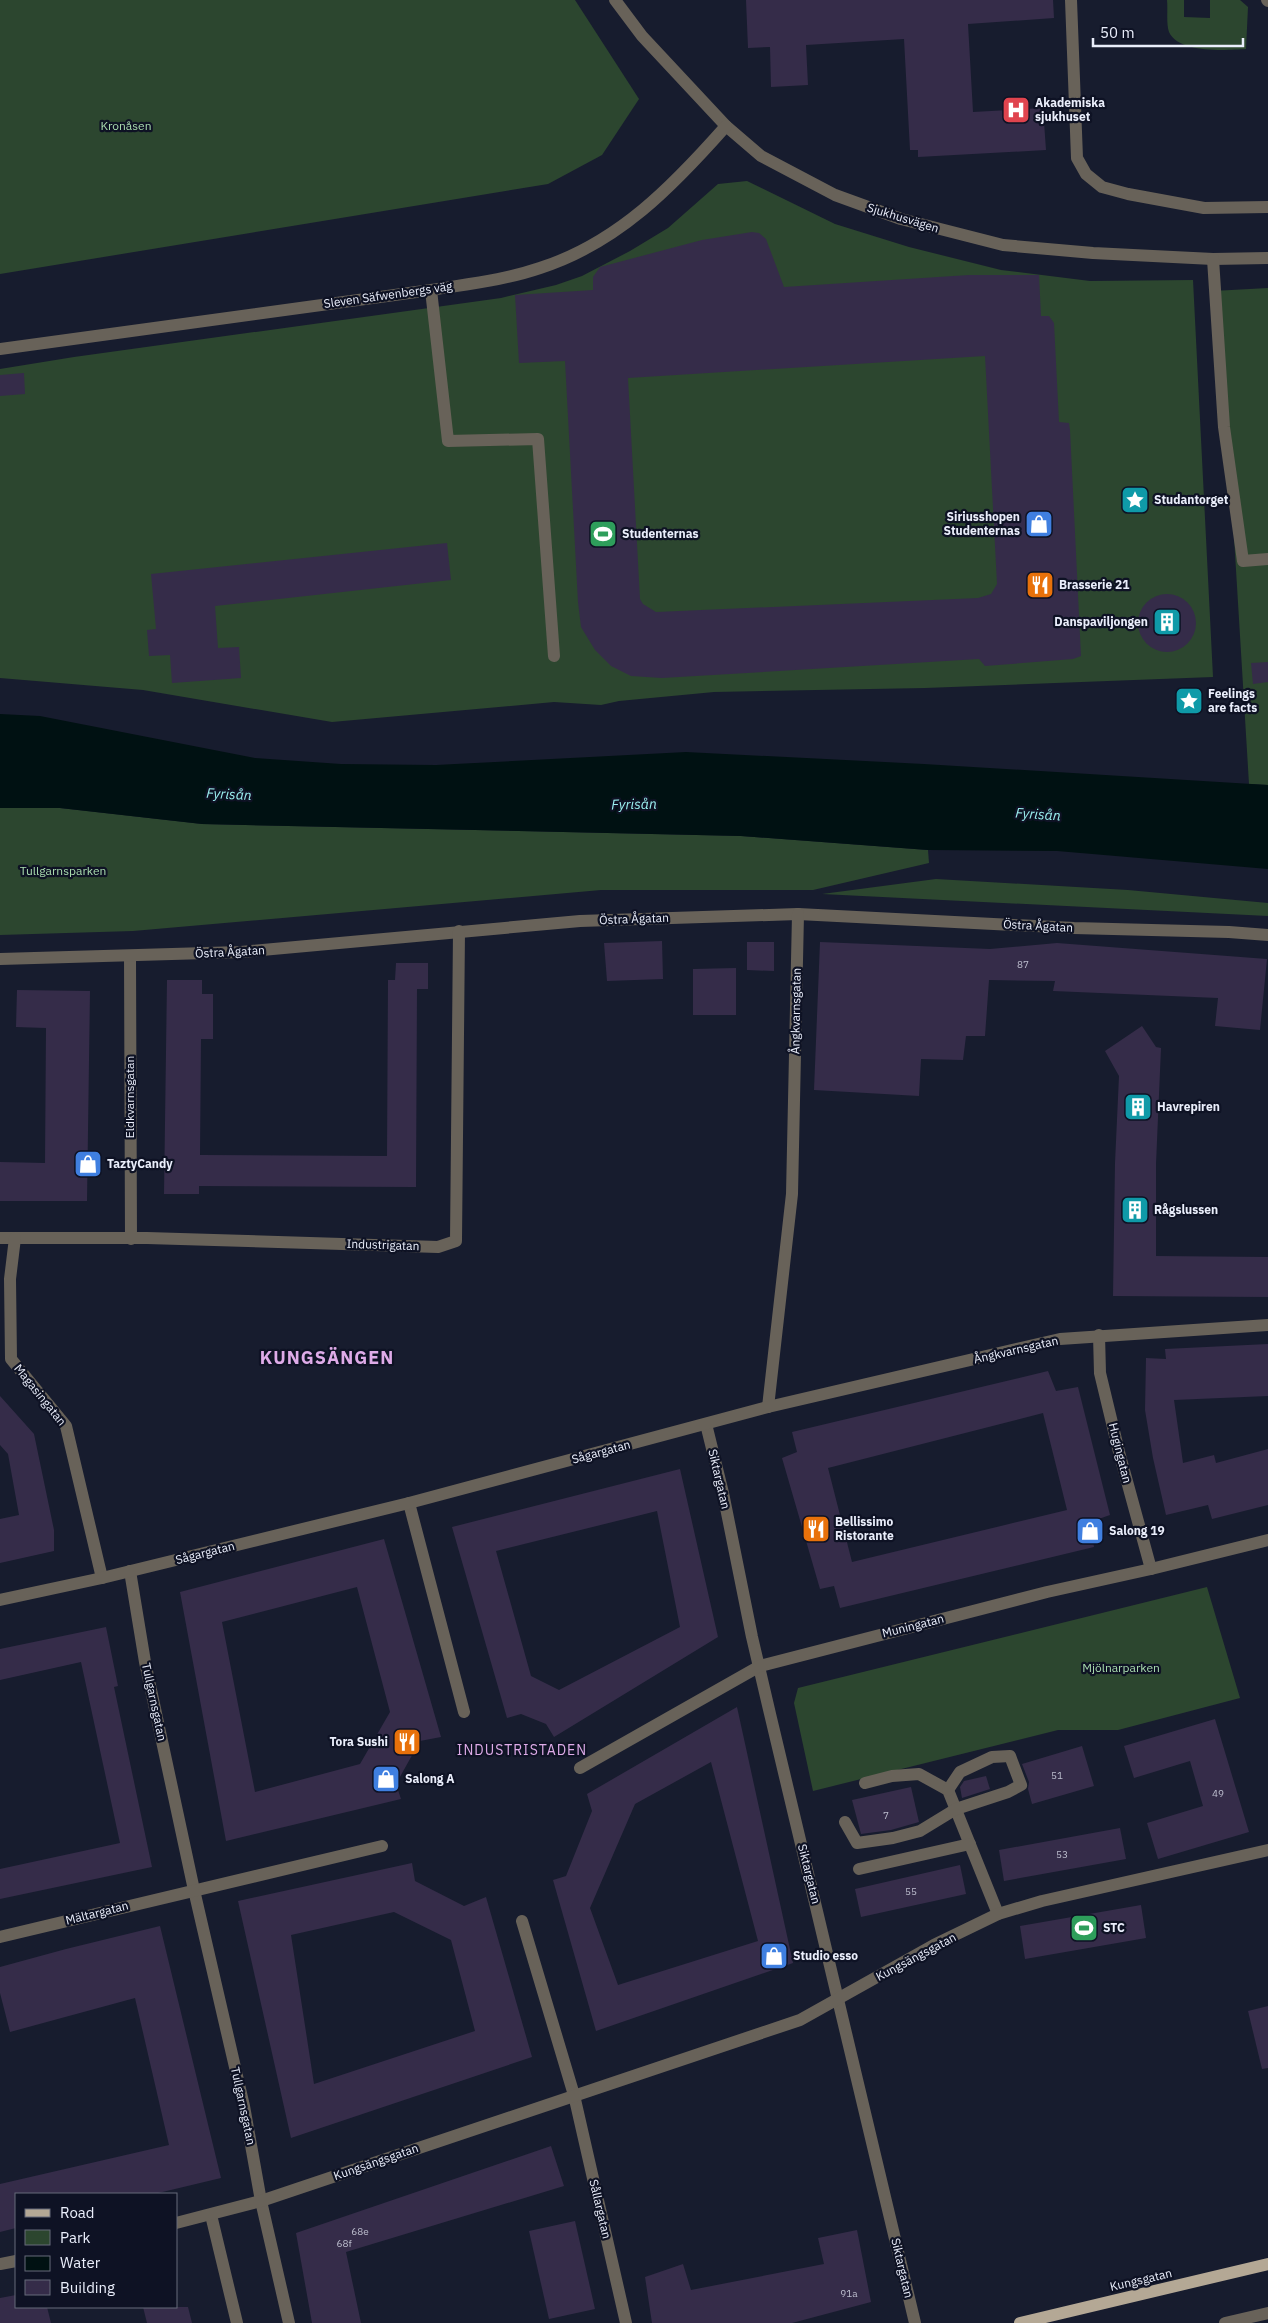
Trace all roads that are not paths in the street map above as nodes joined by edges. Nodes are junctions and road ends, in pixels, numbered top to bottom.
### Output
1 (615, 0) edge
2 (1071, 0) edge
3 (726, 126) junction
4 (1268, 207) edge
5 (1268, 258) edge
6 (1213, 259) junction
7 (431, 290) junction
8 (0, 349) edge
9 (1268, 559) edge
10 (554, 656) dead end
11 (798, 914) junction
12 (459, 932) junction
13 (1268, 936) edge
14 (130, 956) junction
15 (0, 960) edge
16 (0, 1238) edge
17 (15, 1238) junction
18 (131, 1238) junction
19 (6, 1271) edge
20 (1268, 1325) edge
21 (1100, 1336) junction
22 (768, 1407) junction
23 (706, 1424) junction
24 (409, 1503) junction
25 (1268, 1540) edge
26 (1151, 1570) junction
27 (130, 1571) junction
28 (102, 1578) junction
29 (0, 1600) edge
30 (760, 1666) junction
31 (464, 1712) dead end
32 (580, 1768) dead end
33 (865, 1783) dead end
34 (948, 1790) junction
35 (956, 1809) junction
36 (844, 1822) dead end
37 (970, 1844) junction
38 (382, 1846) dead end
39 (1268, 1850) edge
40 (858, 1869) dead end
41 (194, 1890) junction
42 (998, 1914) junction
43 (522, 1921) dead end
44 (0, 1937) edge
45 (839, 1999) junction
46 (574, 2095) junction
47 (260, 2201) junction
48 (211, 2215) junction
49 (178, 2223) edge
50 (15, 2261) edge
51 (0, 2264) edge
52 (1268, 2264) edge
53 (1268, 2313) edge
54 (237, 2323) edge
55 (289, 2323) edge
56 (626, 2323) edge
57 (915, 2323) edge
58 (1020, 2323) edge
59 (1225, 2323) edge

1 - 3 street, Sjukhusvägen
2 - 4 street
3 - 6 street, Sjukhusvägen
3 - 7 street, Sleven Säfwenbergs väg
5 - 6 street, Sjukhusvägen
6 - 9 street
7 - 8 street, Sleven Säfwenbergs väg
7 - 10 street
11 - 12 street, Östra Ågatan
11 - 13 street, Östra Ågatan
11 - 22 street, Ångkvarnsgatan
12 - 14 street, Östra Ågatan
12 - 18 street, Industrigatan
14 - 15 street, Östra Ågatan
14 - 18 street, Eldkvarnsgatan
16 - 17 street, Industrigatan
17 - 18 street, Industrigatan
17 - 19 street, Magasingatan
19 - 28 street, Magasingatan
20 - 21 street, Ångkvarnsgatan
21 - 22 street, Ångkvarnsgatan
21 - 26 street, Hugingatan
22 - 23 street, Ångkvarnsgatan
23 - 24 street, Sågargatan
23 - 30 street, Siktargatan
24 - 27 street, Sågargatan
24 - 31 street
25 - 26 street, Muningatan
26 - 30 street, Muningatan
27 - 28 street, Sågargatan
27 - 41 street, Tullgarnsgatan
28 - 29 street, Sågargatan
30 - 32 street, Muningatan
30 - 45 street, Siktargatan
33 - 34 street
34 - 35 street
34 - 35 street
35 - 36 street
35 - 37 street
37 - 40 street
37 - 42 street
38 - 41 street
39 - 42 street, Kungsängsgatan
41 - 44 street, Mältargatan
41 - 47 street, Tullgarnsgatan
42 - 45 street, Kungsängsgatan
43 - 46 street
45 - 46 street, Kungsängsgatan
45 - 57 street, Siktargatan
46 - 47 street, Kungsängsgatan
46 - 56 street, Sållargatan
47 - 48 street, Kungsängsgatan
47 - 55 street, Tullgarnsgatan
48 - 49 street, Kungsängsgatan
48 - 54 street
50 - 51 street
52 - 58 main road, Kungsgatan
53 - 59 street

